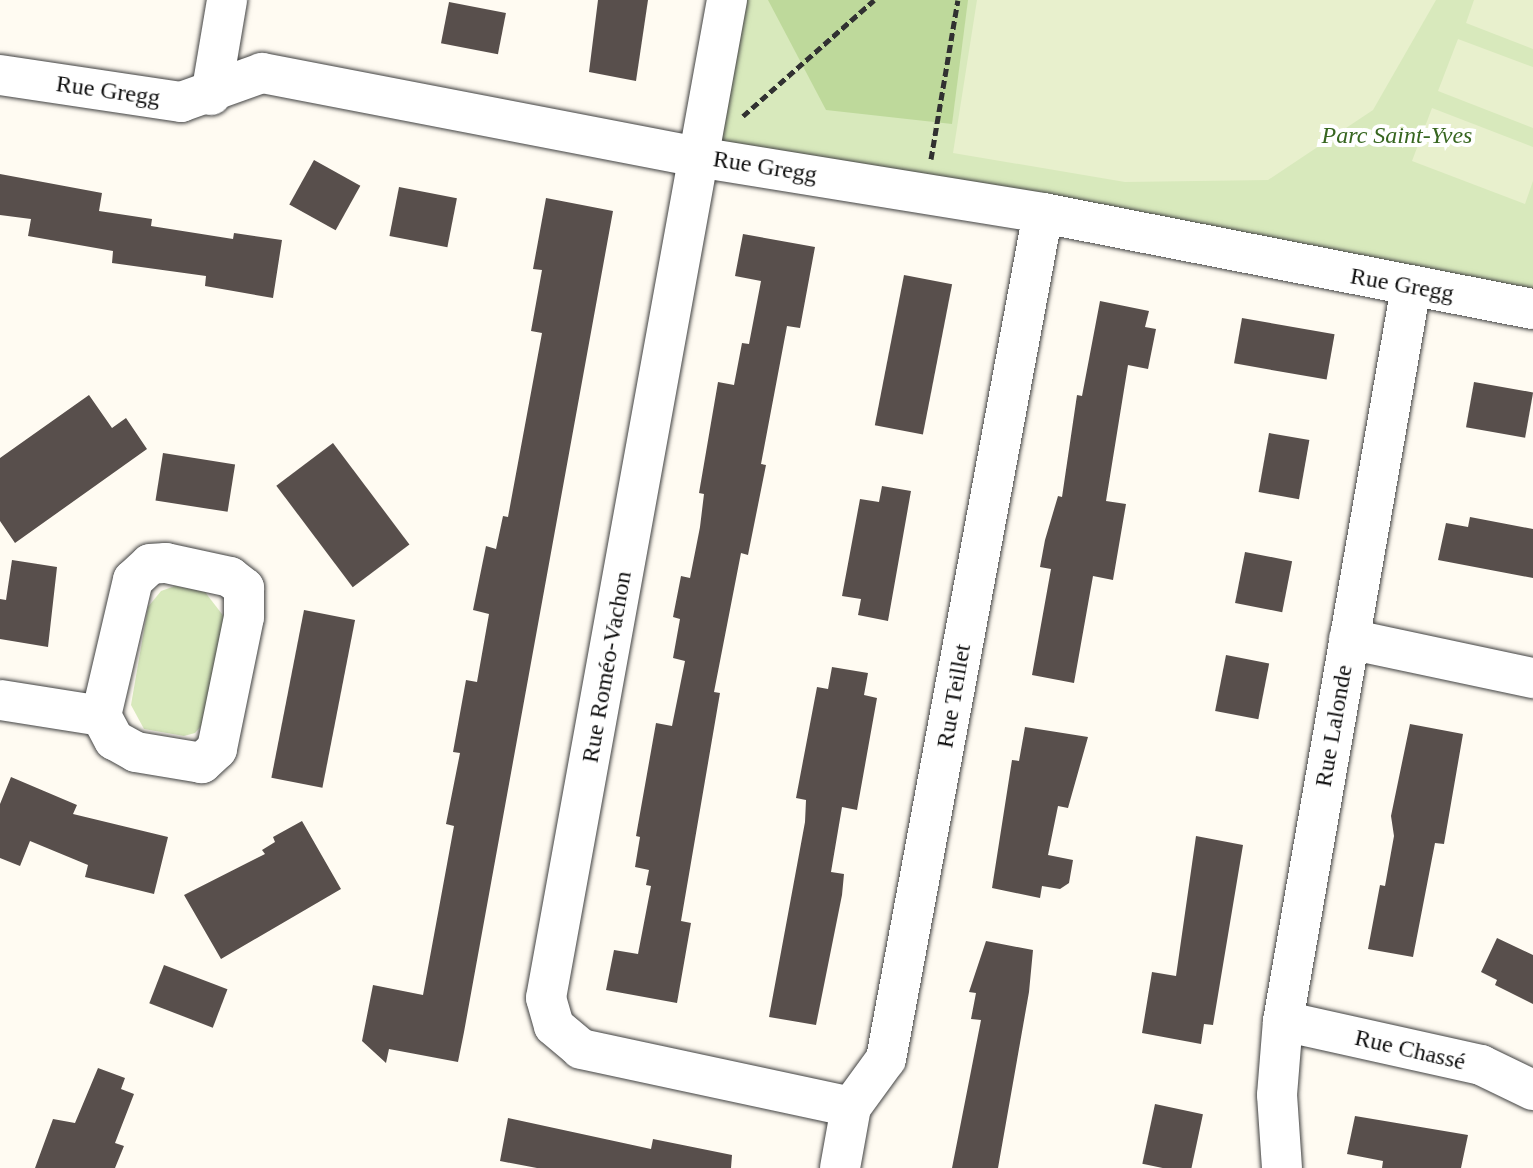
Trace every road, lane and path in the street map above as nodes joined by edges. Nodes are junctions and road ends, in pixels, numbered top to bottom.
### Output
1 (227, 0) edge
2 (727, 0) edge
3 (874, 0) edge
4 (958, 0) edge
5 (0, 75) edge
6 (211, 95) junction
7 (697, 157) junction
8 (923, 191) junction
9 (1043, 213) junction
10 (1411, 287) junction
11 (1533, 309) edge
12 (1349, 639) junction
13 (1533, 678) edge
14 (0, 700) edge
15 (101, 716) junction
16 (1283, 1021) junction
17 (1533, 1090) edge
18 (851, 1107) junction
19 (840, 1168) edge
20 (1282, 1168) edge

1 - 6 street
2 - 7 street, Rue Roméo-Vachon
3 - 7 path
4 - 8 path
5 - 6 street, Rue Gregg
6 - 7 street, Rue Gregg
7 - 8 street, Rue Gregg
7 - 18 street, Rue Roméo-Vachon
8 - 9 street, Rue Gregg
9 - 10 street, Rue Gregg
9 - 18 street, Rue Teillet
10 - 11 street, Rue Gregg
10 - 12 street, Rue Lalonde
12 - 13 street
12 - 16 street, Rue Lalonde
14 - 15 street
15 - 15 street
16 - 17 street, Rue Chassé
16 - 20 street, Rue Lalonde
18 - 19 street, Rue Teillet

